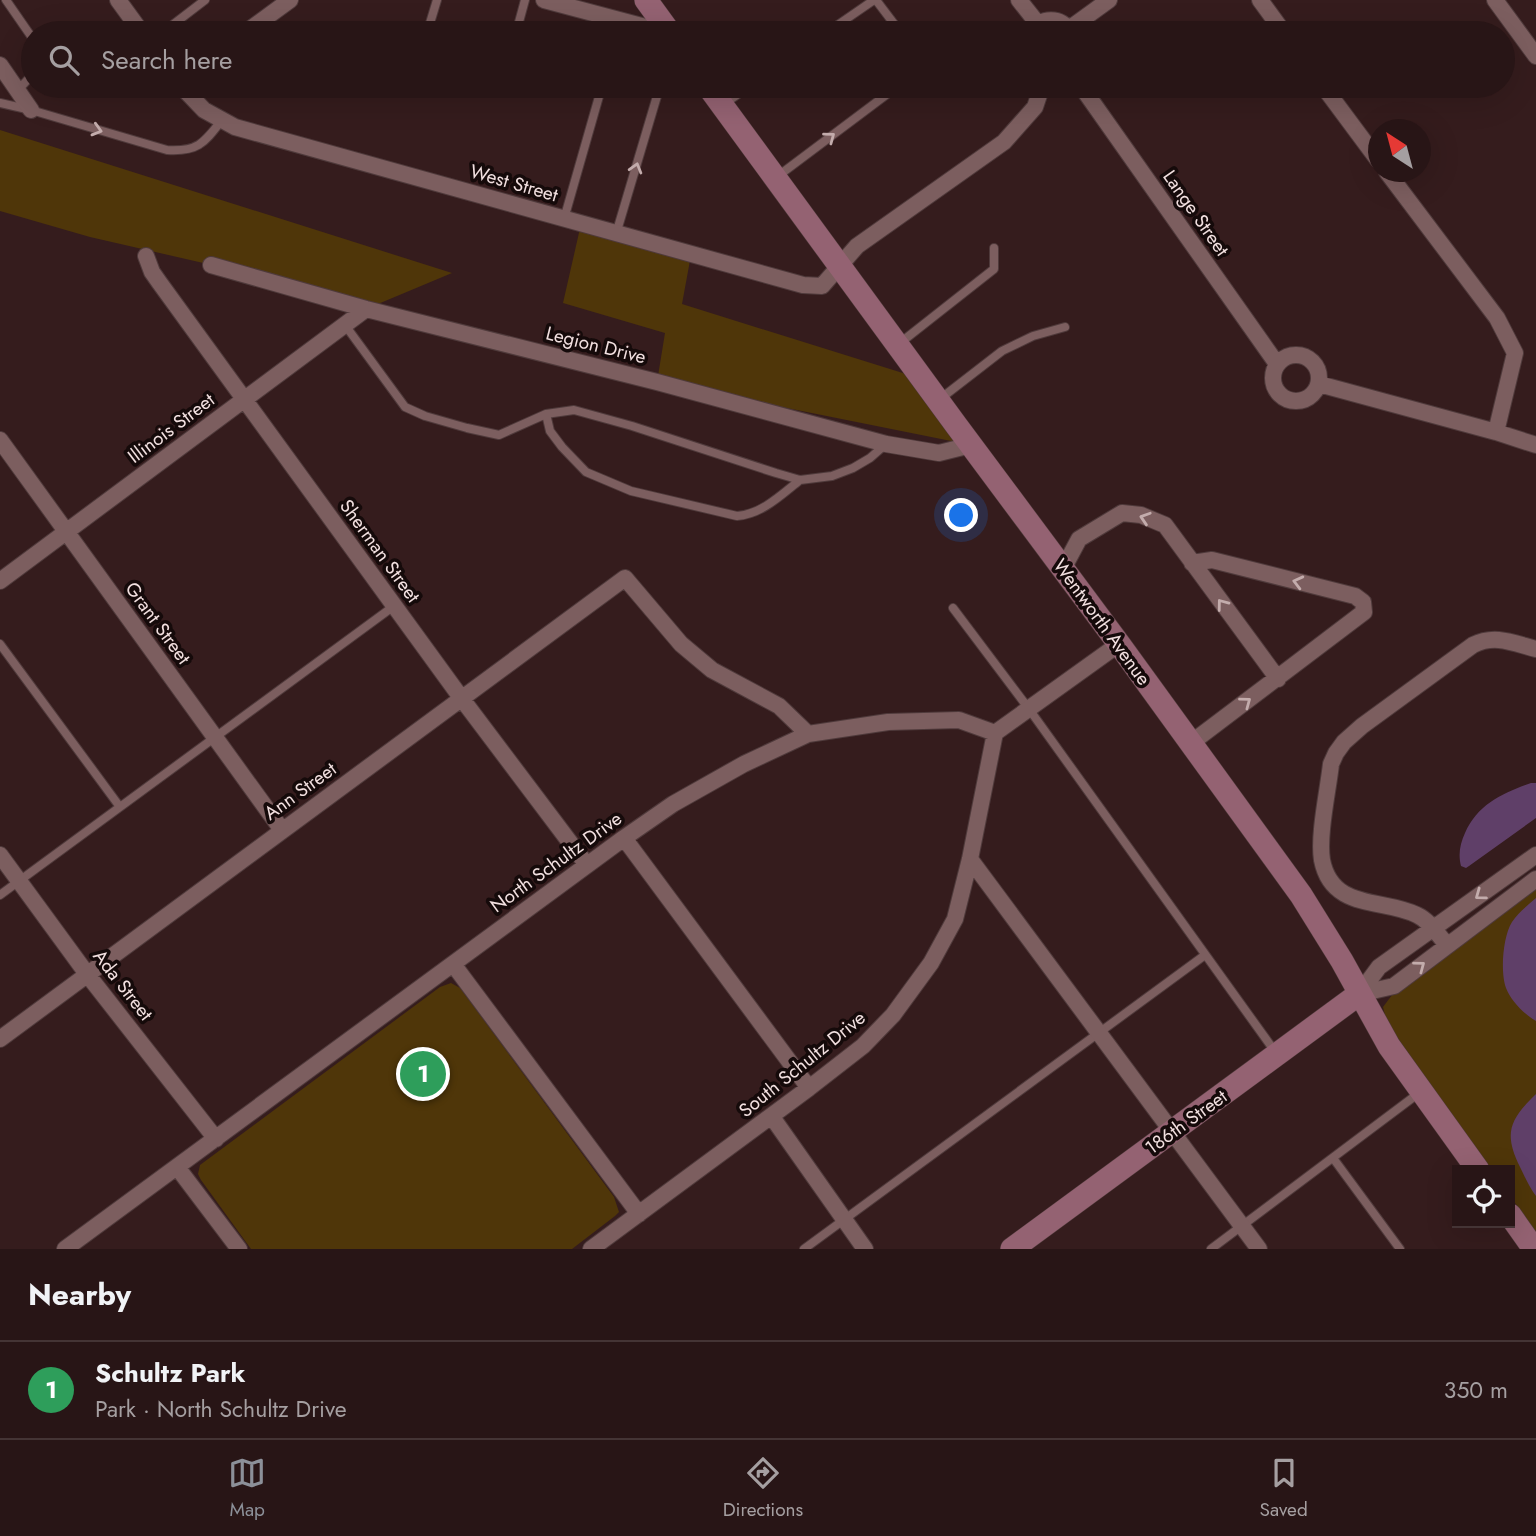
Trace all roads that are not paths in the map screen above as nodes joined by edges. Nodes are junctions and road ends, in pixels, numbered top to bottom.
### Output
1 (6, 0) edge
2 (118, 0) edge
3 (205, 0) edge
4 (290, 0) edge
5 (436, 0) edge
6 (525, 0) edge
7 (544, 0) edge
8 (646, 0) edge
9 (875, 0) edge
10 (1019, 0) edge
11 (1109, 0) edge
12 (1260, 0) edge
13 (1495, 0) edge
14 (133, 21) edge
15 (178, 21) edge
16 (261, 21) edge
17 (430, 21) edge
18 (519, 21) edge
19 (602, 21) edge
20 (661, 21) edge
21 (844, 21) edge
22 (892, 21) edge
23 (1030, 21) edge
24 (1083, 21) edge
25 (1275, 21) edge
26 (1510, 21) edge
27 (21, 22) edge
28 (1515, 27) edge
29 (1536, 56) edge
30 (0, 65) edge
31 (21, 87) edge
32 (18, 90) junction
33 (21, 95) edge
34 (23, 98) edge
35 (192, 98) edge
36 (599, 98) edge
37 (656, 98) edge
38 (717, 98) edge
39 (732, 98) edge
40 (882, 98) edge
41 (1038, 98) edge
42 (1089, 98) edge
43 (1332, 98) edge
44 (0, 103) edge
45 (722, 105) junction
46 (31, 110) junction
47 (222, 120) junction
48 (1368, 147) edge
49 (775, 178) junction
50 (1395, 182) edge
51 (564, 219) junction
52 (616, 234) junction
53 (993, 248) dead end
54 (146, 256) dead end
55 (212, 265) dead end
56 (840, 266) junction
57 (366, 309) junction
58 (345, 325) junction
59 (1065, 327) dead end
60 (897, 345) junction
61 (1277, 364) junction
62 (1319, 384) junction
63 (244, 400) junction
64 (938, 401) junction
65 (546, 414) junction
66 (1496, 432) junction
67 (0, 440) edge
68 (886, 444) junction
69 (971, 445) junction
70 (1536, 445) edge
71 (800, 480) junction
72 (66, 532) junction
73 (1079, 539) junction
74 (1046, 545) junction
75 (1192, 563) junction
76 (1063, 569) junction
77 (0, 581) edge
78 (394, 606) junction
79 (953, 608) dead end
80 (0, 644) edge
81 (1119, 644) junction
82 (1536, 649) edge
83 (1278, 679) junction
84 (462, 699) junction
85 (1029, 709) junction
86 (995, 733) junction
87 (808, 734) junction
88 (215, 737) junction
89 (1191, 743) junction
90 (120, 807) junction
91 (282, 830) junction
92 (624, 838) junction
93 (0, 855) edge
94 (1536, 855) edge
95 (970, 859) junction
96 (587, 865) junction
97 (1536, 878) edge
98 (19, 881) junction
99 (0, 895) edge
100 (1433, 928) junction
101 (1447, 945) junction
102 (1206, 955) junction
103 (453, 964) junction
104 (87, 974) junction
105 (1359, 994) junction
106 (1100, 1033) junction
107 (0, 1039) edge
108 (1277, 1055) junction
109 (810, 1088) junction
110 (1421, 1091) junction
111 (772, 1117) junction
112 (1173, 1131) junction
113 (216, 1139) junction
114 (1333, 1158) junction
115 (1474, 1165) edge
116 (177, 1167) junction
117 (639, 1214) junction
118 (845, 1220) junction
119 (1515, 1222) edge
120 (1242, 1226) junction
121 (65, 1249) edge
122 (239, 1249) edge
123 (591, 1249) edge
124 (804, 1249) edge
125 (865, 1249) edge
126 (1012, 1249) edge
127 (1211, 1249) edge
128 (1259, 1249) edge
129 (1400, 1249) edge
130 (1534, 1249) edge

1 - 27 lane
2 - 14 street
3 - 15 lane
4 - 16 street
5 - 17 lane
6 - 18 lane
7 - 19 street
8 - 20 street
9 - 21 lane
9 - 22 lane
10 - 23 street
11 - 24 street
12 - 25 street
13 - 26 street
28 - 29 street
30 - 32 street
31 - 32 lane
32 - 33 street
34 - 46 street
35 - 47 street, West Street
36 - 51 lane
52 -> 37 lane
38 - 45 street, Wentworth Avenue
39 - 45 lane
49 -> 40 lane
41 - 56 street
42 - 61 street, Lange Street
43 - 48 street
44 - 46 lane
45 - 49 street, Wentworth Avenue
46 -> 47 lane
47 - 51 street, West Street
49 - 56 street, Wentworth Avenue
50 - 66 street
51 - 52 street, West Street
52 - 56 street, West Street
53 - 60 lane
54 - 63 street, Sherman Street
55 - 57 street, Legion Drive
56 - 60 street, Wentworth Avenue
57 - 58 street, Illinois Street
57 - 68 street, Legion Drive
58 - 63 street, Illinois Street
58 - 65 lane
59 - 64 lane
60 - 64 street, Wentworth Avenue
61 - 62 street
61 - 62 street
62 - 66 street
63 - 72 street, Illinois Street
63 - 78 street, Sherman Street
64 - 69 street, Wentworth Avenue
65 - 71 lane
65 - 71 lane
66 - 70 street
67 - 72 street, Grant Street
68 - 69 street, Legion Drive
68 - 71 lane
69 - 74 street, Wentworth Avenue
72 - 77 street, Illinois Street
72 - 88 street, Grant Street
73 - 74 street
75 -> 73 street
73 - 76 street
74 - 76 street, Wentworth Avenue
83 -> 75 street
83 -> 75 street
76 - 81 street, Wentworth Avenue
78 - 84 street, Sherman Street
78 - 88 lane
79 - 85 lane
80 - 90 lane
81 - 85 street
81 - 89 street, Wentworth Avenue
82 - 100 street
89 -> 83 street
84 - 87 street, Ann Street
84 - 91 street, Ann Street
84 - 96 street, Sherman Street
85 - 86 street
85 - 102 lane
86 - 87 street, North Schultz Drive
86 - 95 street, South Schultz Drive
87 - 92 street, North Schultz Drive
88 - 90 lane
88 - 91 street, Grant Street
89 - 105 street, Wentworth Avenue
90 - 98 lane
91 - 104 street, Ann Street
92 - 96 street, North Schultz Drive
92 - 109 street
93 - 98 street, Ada Street
94 -> 100 street, 186th Street
95 - 106 street
95 - 109 street, South Schultz Drive
96 - 103 street, North Schultz Drive
97 - 101 street, 186th Street
98 - 99 lane
98 - 104 street, Ada Street
100 - 101 street
100 - 105 street, 186th Street
105 -> 101 street, 186th Street
102 - 106 lane
102 - 108 lane
103 - 113 street, North Schultz Drive
103 - 117 street
104 - 107 street, Ann Street
104 - 113 street, Ada Street
105 - 108 street, 186th Street
105 - 110 street, Wentworth Avenue
106 - 112 street
106 - 118 lane
108 - 112 street, 186th Street
109 - 111 street, South Schultz Drive
110 - 114 lane
110 - 115 street, Wentworth Avenue
111 - 117 street, South Schultz Drive
111 - 118 street
112 - 120 street
112 - 126 street, 186th Street
113 - 116 street, North Schultz Drive
114 - 120 lane
114 - 129 lane
116 - 121 street, North Schultz Drive
116 - 122 street
117 - 123 street, South Schultz Drive
118 - 124 lane
118 - 125 street
119 - 130 street
120 - 127 lane
120 - 128 street

